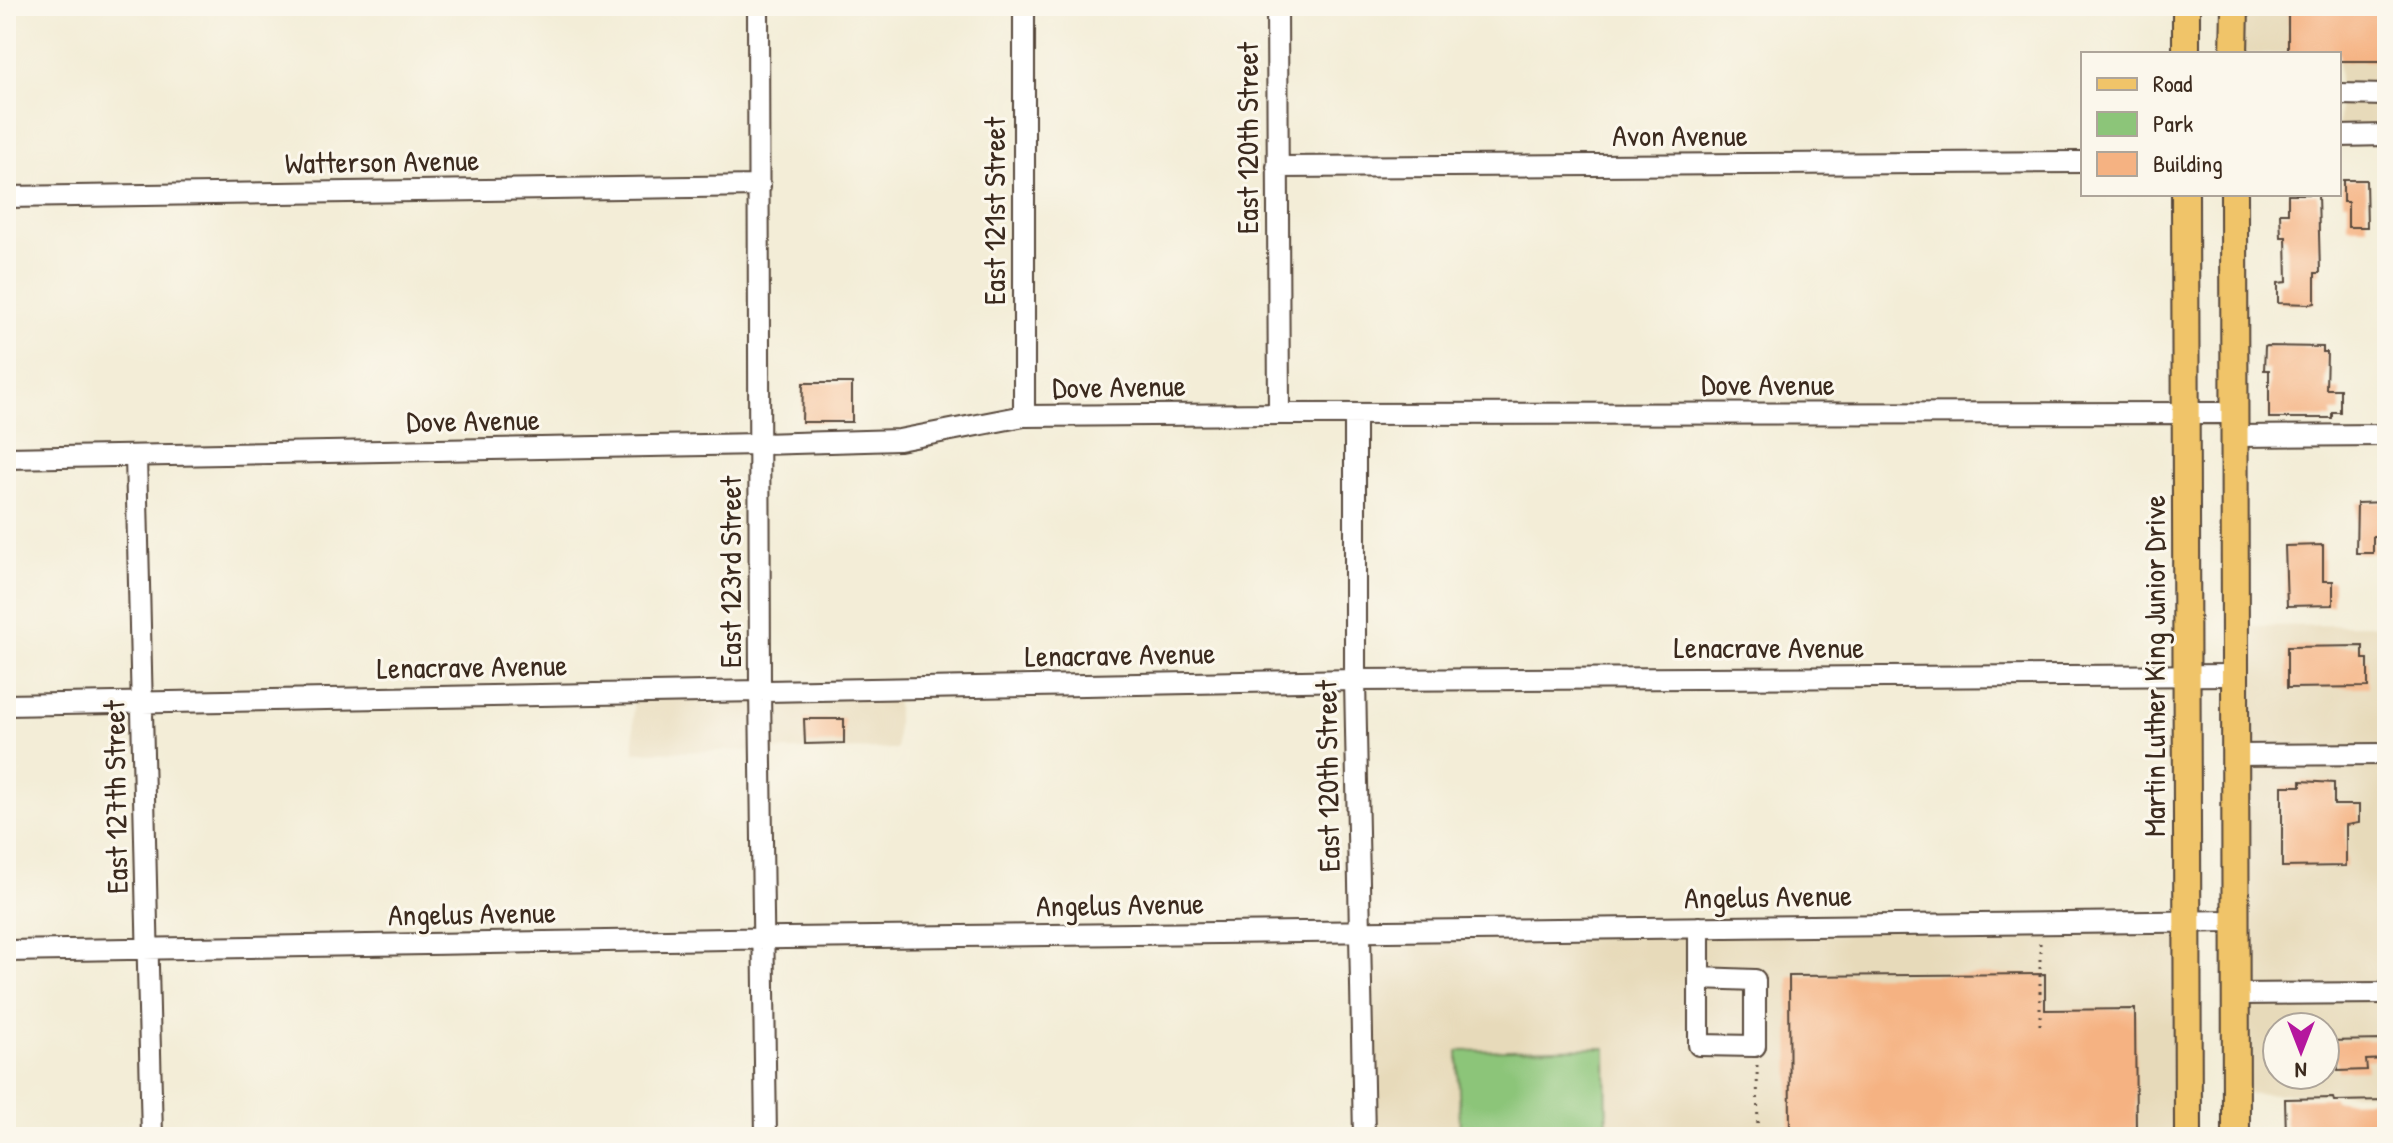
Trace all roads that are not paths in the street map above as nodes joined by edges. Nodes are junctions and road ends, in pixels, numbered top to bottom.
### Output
1 (758, 6) edge
2 (1024, 6) edge
3 (1277, 6) edge
4 (2186, 6) edge
5 (2235, 6) edge
6 (2186, 52) edge
7 (2234, 52) edge
8 (2341, 94) edge
9 (2387, 95) edge
10 (2387, 135) edge
11 (2341, 136) edge
12 (2081, 162) edge
13 (1277, 167) junction
14 (760, 186) junction
15 (2185, 196) edge
16 (2234, 196) edge
17 (6, 197) edge
18 (2185, 413) junction
19 (1279, 414) junction
20 (1355, 415) junction
21 (1024, 416) junction
22 (2236, 425) junction
23 (2387, 435) edge
24 (760, 444) junction
25 (136, 456) junction
26 (6, 458) edge
27 (2186, 675) junction
28 (2236, 675) junction
29 (1355, 680) junction
30 (760, 690) junction
31 (142, 702) junction
32 (6, 705) edge
33 (2387, 754) edge
34 (2236, 755) junction
35 (2236, 921) junction
36 (2187, 922) junction
37 (1699, 927) junction
38 (1360, 931) junction
39 (764, 938) junction
40 (148, 948) junction
41 (6, 951) edge
42 (1699, 978) dead end
43 (2387, 993) edge
44 (2236, 994) junction
45 (152, 1137) edge
46 (766, 1137) edge
47 (1364, 1137) edge
48 (2188, 1137) edge
49 (2236, 1137) edge

1 - 14 street, East 123rd Street
2 - 21 street, East 121st Street
3 - 13 street, East 120th Street
4 - 6 main road
5 - 7 main road
8 - 9 street
10 - 11 street
12 - 13 street, Avon Avenue
13 - 19 street, East 120th Street
14 - 17 street, Watterson Avenue
14 - 24 street, East 123rd Street
15 - 18 main road, Martin Luther King Junior Drive
16 - 22 main road
18 - 20 street, Dove Avenue
18 - 22 street, Dove Avenue
18 - 27 main road, Martin Luther King Junior Drive
19 - 20 street, Dove Avenue
19 - 21 street, Dove Avenue
20 - 29 street, East 120th Street
21 - 24 street, Dove Avenue
22 - 23 street, Dove Avenue
22 - 28 main road
24 - 25 street, Dove Avenue
24 - 30 street, East 123rd Street
25 - 26 street, Dove Avenue
25 - 31 street, East 127th Street
27 - 28 street, Lenacrave Avenue
27 - 29 street, Lenacrave Avenue
27 - 36 main road, Martin Luther King Junior Drive
28 - 34 main road
29 - 30 street, Lenacrave Avenue
29 - 38 street, East 120th Street
30 - 31 street, Lenacrave Avenue
30 - 39 street, East 123rd Street
31 - 32 street, Lenacrave Avenue
31 - 40 street, East 127th Street
33 - 34 street
34 - 35 main road
35 - 36 street, Angelus Avenue
35 - 44 main road
36 - 37 street, Angelus Avenue
36 - 48 main road, Martin Luther King Junior Drive
37 - 38 street, Angelus Avenue
37 - 42 street
38 - 39 street, Angelus Avenue
38 - 47 street, East 120th Street
39 - 40 street, Angelus Avenue
39 - 46 street, East 123rd Street
40 - 41 street, Angelus Avenue
40 - 45 street, East 127th Street
43 - 44 street
44 - 49 main road

